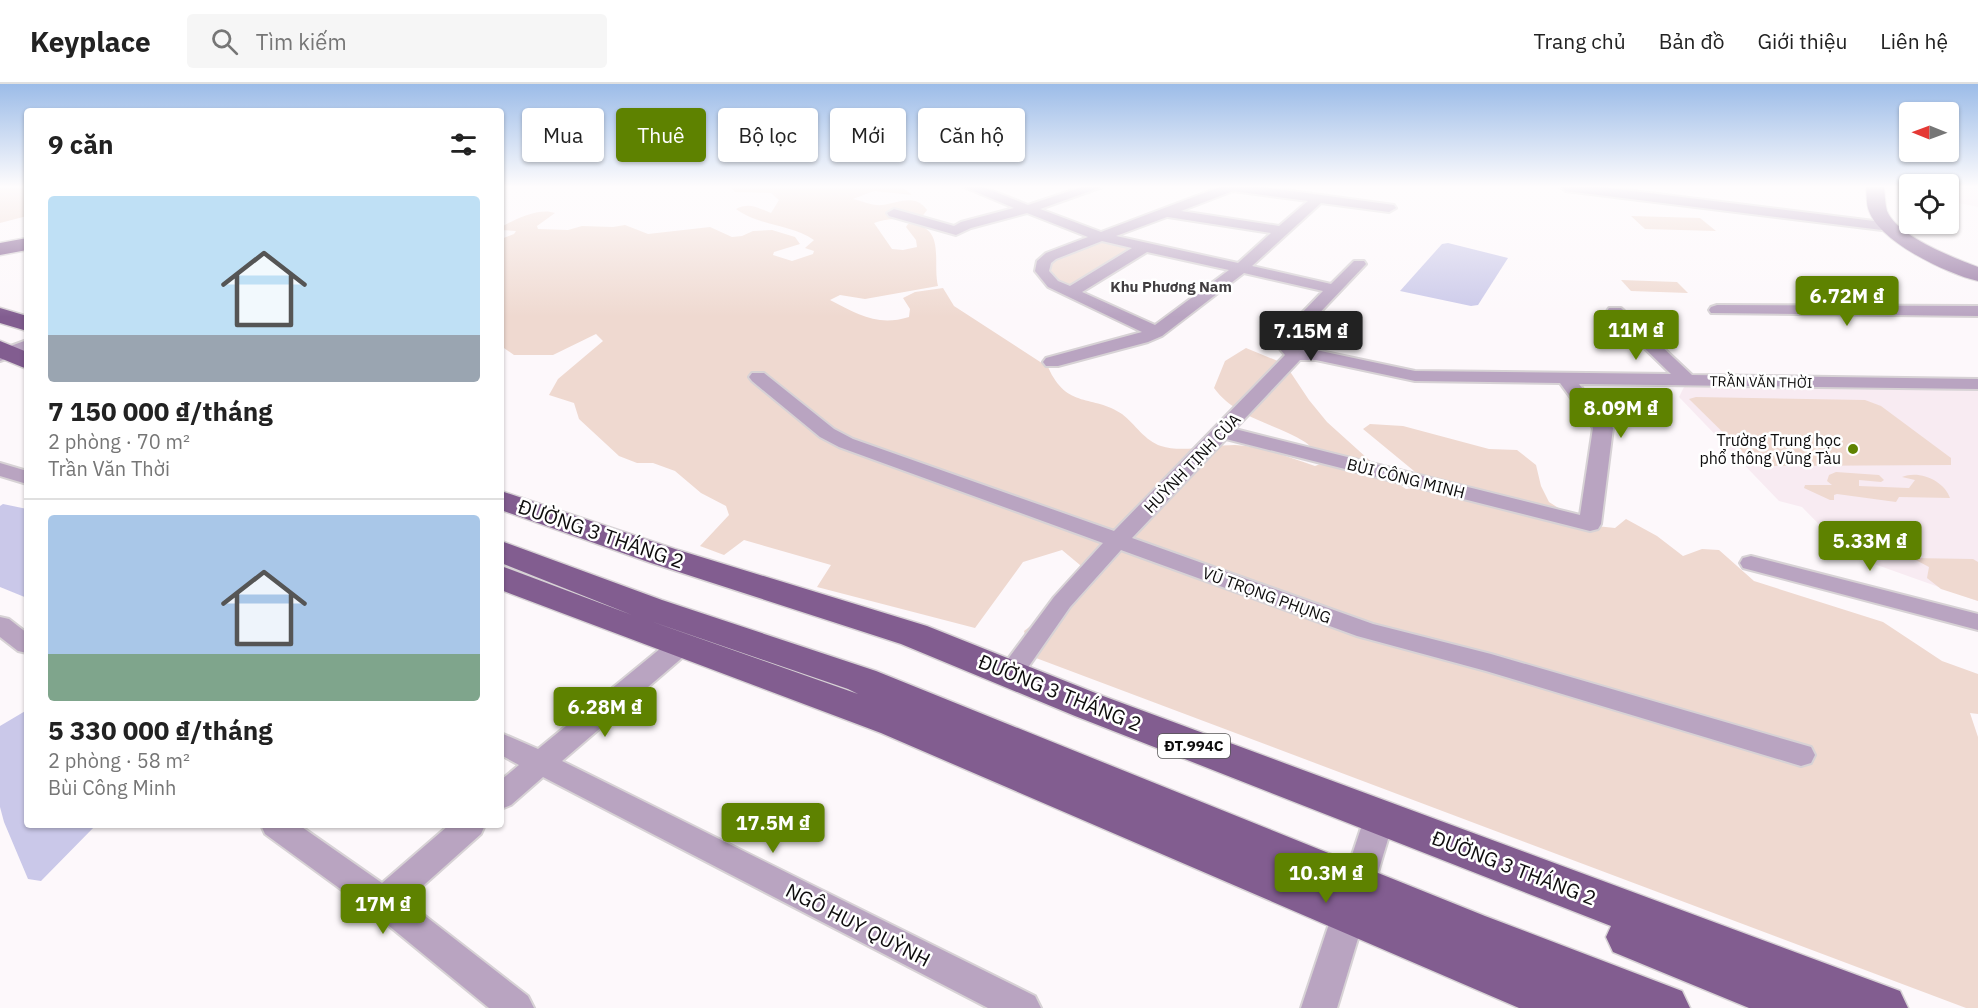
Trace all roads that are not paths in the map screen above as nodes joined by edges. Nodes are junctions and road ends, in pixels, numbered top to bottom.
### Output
1 (1083, 230) edge
2 (1120, 230) edge
3 (1276, 230) edge
4 (1894, 230) edge
5 (1282, 231) joint
6 (24, 233) edge
7 (0, 237) edge
8 (1101, 237) junction
9 (24, 245) edge
10 (1144, 247) junction
11 (0, 249) edge
12 (1359, 264) dead end
13 (1240, 269) junction
14 (1978, 275) edge
15 (1333, 289) junction
16 (1071, 292) junction
17 (1717, 310) dead end
18 (1615, 311) dead end
19 (1978, 311) edge
20 (0, 315) edge
21 (24, 323) edge
22 (0, 325) edge
23 (1156, 332) junction
24 (13, 352) edge
25 (1295, 355) junction
26 (1052, 362) dead end
27 (24, 372) edge
28 (758, 377) dead end
29 (1564, 377) junction
30 (1687, 381) junction
31 (1978, 384) edge
32 (1222, 432) junction
33 (0, 469) edge
34 (24, 477) edge
35 (504, 501) edge
36 (504, 517) edge
37 (1118, 541) junction
38 (504, 552) edge
39 (1751, 562) dead end
40 (504, 578) edge
41 (1978, 622) edge
42 (0, 625) edge
43 (24, 643) edge
44 (681, 645) junction
45 (1017, 682) junction
46 (966, 737) junction
47 (504, 745) edge
48 (1801, 754) dead end
49 (539, 763) junction
50 (504, 794) edge
51 (1377, 825) junction
52 (280, 828) edge
53 (467, 828) edge
54 (1354, 899) junction
55 (383, 902) junction
56 (516, 1008) edge
57 (1023, 1008) edge
58 (1318, 1008) edge
59 (1577, 1008) edge
60 (1664, 1008) edge
61 (1809, 1008) edge
62 (1881, 1008) edge

1 - 8 street
2 - 8 street
3 - 5 street
4 - 14 street
5 - 13 street
6 - 7 main road
8 - 10 street
8 - 16 street
9 - 11 main road
10 - 13 street
10 - 16 street
12 - 15 street
13 - 15 street
13 - 23 street
15 - 25 street
16 - 23 street
17 - 19 street
18 - 30 street
20 - 21 main road
22 - 24 main road
23 - 26 street
24 - 27 main road
25 - 29 street, TRẦN VĂN THỜI
25 - 32 street, HUỲNH TỊNH CỦA
28 - 37 street, VŨ TRỌNG PHỤNG
29 - 30 street, TRẦN VĂN THỜI
29 - 32 street, BÙI CÔNG MINH
30 - 31 street, TRẦN VĂN THỜI
32 - 37 street, HUỲNH TỊNH CỦA
33 - 34 street
35 - 45 main road, ĐƯỜNG 3 THÁNG 2 / ĐT.994C
36 - 45 main road, ĐƯỜNG 3 THÁNG 2 / ĐT.994C
37 - 45 street, HUỲNH TỊNH CỦA
37 - 48 street, VŨ TRỌNG PHỤNG
38 - 46 main road
39 - 41 street
40 - 44 main road
42 - 43 street
44 - 46 main road
44 - 49 street
45 - 51 main road, ĐƯỜNG 3 THÁNG 2 / ĐT.994C
46 - 54 main road
47 - 49 street, NGÔ HUY QUỲNH
49 - 50 street
49 - 57 street, NGÔ HUY QUỲNH
51 - 54 street
51 - 61 main road, ĐƯỜNG 3 THÁNG 2 / ĐT.994C
51 - 62 main road, ĐƯỜNG 3 THÁNG 2 / ĐT.994C
52 - 55 street
53 - 55 street
54 - 58 street
54 - 59 main road
54 - 60 main road
55 - 56 street

